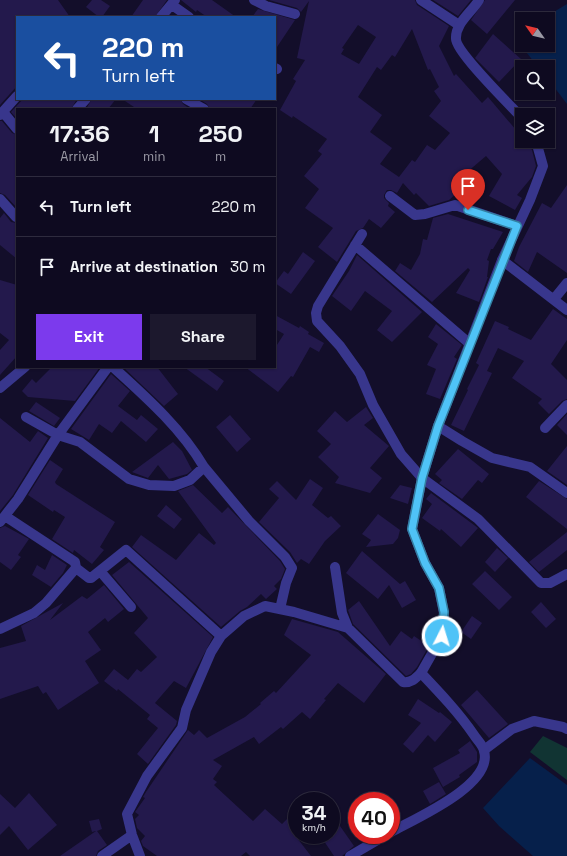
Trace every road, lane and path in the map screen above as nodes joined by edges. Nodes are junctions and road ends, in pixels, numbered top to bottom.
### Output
1 (254, 0) edge
2 (421, 0) edge
3 (479, 0) edge
4 (174, 3) edge
5 (295, 14) dead end
6 (162, 16) edge
7 (188, 16) edge
8 (459, 25) junction
9 (16, 97) edge
10 (85, 100) edge
11 (188, 100) edge
12 (78, 108) edge
13 (202, 108) edge
14 (515, 110) edge
15 (2, 113) edge
16 (16, 128) edge
17 (538, 148) edge
18 (390, 196) dead end
19 (0, 199) edge
20 (16, 217) dead end
21 (517, 226) junction
22 (362, 234) dead end
23 (355, 245) junction
24 (502, 260) junction
25 (567, 282) edge
26 (554, 299) junction
27 (567, 310) edge
28 (470, 344) junction
29 (24, 368) edge
30 (107, 368) edge
31 (113, 368) edge
32 (0, 388) edge
33 (567, 405) edge
34 (26, 417) dead end
35 (438, 426) junction
36 (545, 428) dead end
37 (58, 436) junction
38 (204, 467) junction
39 (422, 478) junction
40 (567, 493) edge
41 (2, 519) edge
42 (335, 567) dead end
43 (76, 568) junction
44 (100, 571) junction
45 (567, 574) edge
46 (131, 607) dead end
47 (280, 609) junction
48 (348, 628) junction
49 (0, 629) edge
50 (221, 636) junction
51 (421, 673) junction
52 (567, 729) edge
53 (484, 750) junction
54 (400, 827) edge
55 (132, 835) junction
56 (371, 844) edge
57 (102, 856) edge
58 (140, 856) edge
59 (350, 856) edge

1 - 5 street
2 - 8 street
3 - 8 street
4 - 6 street
4 - 7 street
8 - 14 street
9 - 15 street
10 - 12 street
11 - 13 street
15 - 16 street
17 - 21 street
18 - 21 street
19 - 20 street
21 - 24 street
22 - 23 street
23 - 28 street
23 - 39 street
24 - 26 street
24 - 28 street
25 - 26 street
26 - 27 street
28 - 35 street
29 - 32 street
30 - 37 street
31 - 38 street
33 - 36 street
34 - 37 street
35 - 39 street
35 - 40 street
37 - 38 street
37 - 41 street
38 - 47 street
39 - 45 street
39 - 51 street
41 - 43 street
42 - 48 street
43 - 44 street
43 - 49 street
44 - 46 street
44 - 50 street
47 - 48 street
47 - 50 street
48 - 51 street
50 - 55 street
51 - 53 street
52 - 53 street
53 - 54 street
55 - 57 street
55 - 58 street
56 - 59 street

